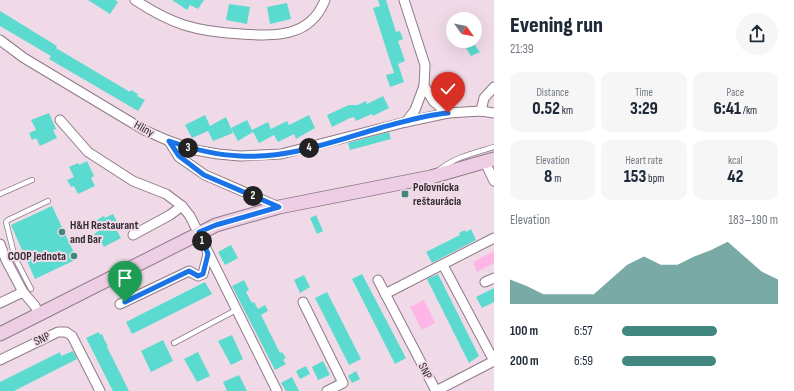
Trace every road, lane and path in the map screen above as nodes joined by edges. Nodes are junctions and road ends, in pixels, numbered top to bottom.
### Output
1 (135, 0) edge
2 (325, 0) edge
3 (404, 0) edge
4 (0, 40) edge
5 (424, 86) junction
6 (494, 87) edge
7 (481, 111) junction
8 (448, 113) junction
9 (494, 113) edge
10 (60, 120) dead end
11 (406, 122) junction
12 (169, 141) junction
13 (494, 147) edge
14 (489, 160) edge
15 (431, 177) junction
16 (32, 180) dead end
17 (494, 181) edge
18 (0, 194) edge
19 (48, 201) dead end
20 (182, 206) junction
21 (279, 207) junction
22 (199, 232) junction
23 (132, 235) dead end
24 (494, 238) edge
25 (0, 244) edge
26 (208, 254) junction
27 (443, 264) junction
28 (494, 278) edge
29 (378, 280) dead end
30 (485, 282) dead end
31 (27, 290) junction
32 (385, 294) junction
33 (303, 302) dead end
34 (0, 303) edge
35 (120, 304) dead end
36 (236, 310) junction
37 (39, 315) junction
38 (0, 334) edge
39 (174, 343) dead end
40 (0, 360) edge
41 (494, 361) edge
42 (100, 391) edge
43 (277, 391) edge
44 (327, 391) edge

1 - 2 street
3 - 5 street
4 - 12 street, Hliny
5 - 8 street
5 - 11 street
6 - 7 street
7 - 8 street, Hliny
7 - 9 street, Hliny
8 - 11 street, Hliny
10 - 20 street
11 - 12 street, Hliny
12 - 21 street
13 - 15 lane
14 - 15 main road
14 - 17 street
15 - 21 main road
16 - 18 lane
19 - 31 lane
20 - 22 street
20 - 23 street
21 - 22 main road
22 - 26 street
22 - 37 main road
24 - 27 street
25 - 31 street
26 - 35 street
26 - 36 street
27 - 32 street
27 - 41 street, SNP
28 - 30 street
29 - 32 street, SNP
31 - 34 street
31 - 37 street
32 - 41 street, SNP
33 - 44 street
36 - 39 lane
36 - 43 street
37 - 38 main road
40 - 42 street, SNP

